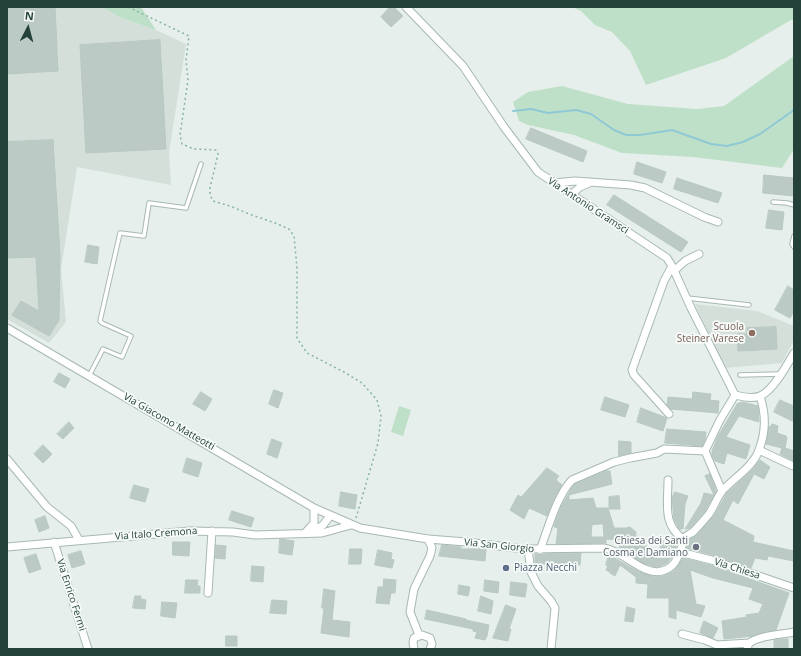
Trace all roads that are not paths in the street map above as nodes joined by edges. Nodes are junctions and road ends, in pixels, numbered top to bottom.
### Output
1 (406, 7) edge
2 (201, 164) dead end
3 (591, 183) junction
4 (554, 184) junction
5 (571, 195) junction
6 (773, 202) dead end
7 (794, 205) edge
8 (718, 222) dead end
9 (794, 236) edge
10 (794, 246) edge
11 (699, 254) dead end
12 (673, 269) junction
13 (687, 298) junction
14 (749, 305) dead end
15 (7, 328) edge
16 (794, 353) edge
17 (791, 366) edge
18 (780, 374) junction
19 (740, 375) dead end
20 (89, 376) junction
21 (735, 395) junction
22 (760, 396) junction
23 (669, 414) dead end
24 (759, 450) junction
25 (705, 451) junction
26 (7, 459) edge
27 (793, 466) dead end
28 (668, 480) dead end
29 (722, 491) junction
30 (314, 508) junction
31 (330, 516) junction
32 (353, 522) junction
33 (212, 531) junction
34 (308, 533) junction
35 (79, 540) junction
36 (428, 540) junction
37 (684, 540) junction
38 (54, 542) junction
39 (7, 547) edge
40 (528, 549) junction
41 (540, 550) junction
42 (680, 552) junction
43 (794, 588) edge
44 (208, 593) dead end
45 (794, 632) edge
46 (682, 634) dead end
47 (419, 635) junction
48 (748, 646) edge
49 (431, 648) edge
50 (88, 649) edge
51 (414, 649) edge
52 (551, 649) edge

1 - 4 street, Via Antonio Gramsci
2 - 20 lane
3 - 4 street
3 - 5 street
3 - 8 street
4 - 5 street, Via Antonio Gramsci
5 - 12 street, Via Antonio Gramsci
6 - 7 lane
9 - 10 lane
11 - 12 street
12 - 13 street, Via Antonio Gramsci
12 - 23 street
13 - 14 lane
13 - 21 street, Via Antonio Gramsci
15 - 20 street, Via Giacomo Matteotti
16 - 17 street
17 - 18 street
18 - 19 lane
18 - 22 street
20 - 30 street, Via Giacomo Matteotti
21 - 22 street
21 - 25 street
22 - 24 street
24 - 27 street
24 - 29 street
25 - 29 street
25 - 41 street
26 - 35 street
28 - 37 street
29 - 37 street
30 - 31 street, Via Giacomo Matteotti
30 - 34 street
31 - 32 street, Via San Giorgio
31 - 34 street
32 - 34 street, Via Italo Cremona
32 - 36 street, Via San Giorgio
33 - 34 street, Via Italo Cremona
33 - 35 street, Via Italo Cremona
33 - 44 street
35 - 38 street, Via Italo Cremona
36 - 40 street, Via San Giorgio
36 - 47 street
37 - 42 street, Via San Giorgio
38 - 39 street, Via Italo Cremona
38 - 50 street, Via Enrico Fermi
40 - 41 street, Via San Giorgio
40 - 52 street
41 - 42 street, Via San Giorgio
42 - 43 street, Via Chiesa
45 - 48 street
46 - 48 street
47 - 49 street
47 - 51 street

